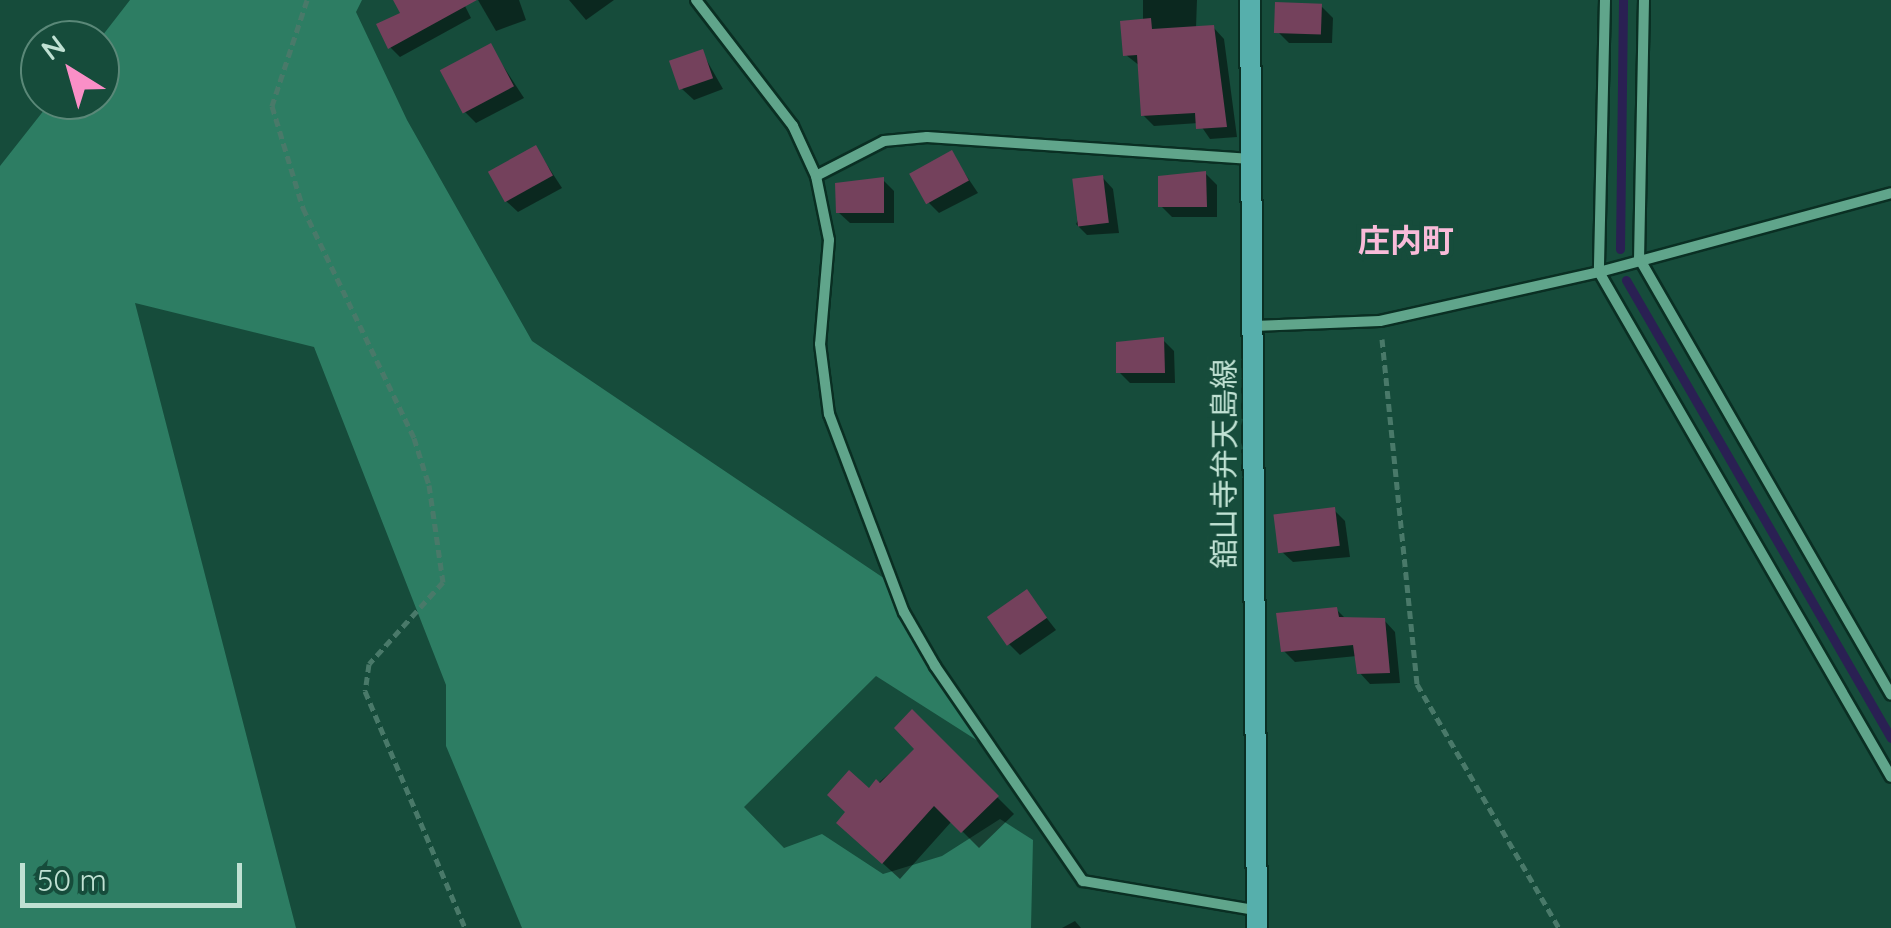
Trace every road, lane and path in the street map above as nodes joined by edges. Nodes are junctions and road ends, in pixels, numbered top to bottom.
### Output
1 (306, 0) edge
2 (696, 0) edge
3 (1250, 0) edge
4 (1605, 0) edge
5 (1644, 0) edge
6 (1253, 159) junction
7 (816, 176) junction
8 (1891, 193) edge
9 (1639, 258) junction
10 (1599, 272) junction
11 (1380, 321) junction
12 (1254, 326) junction
13 (1891, 694) edge
14 (1891, 777) edge
15 (1256, 919) edge
16 (465, 928) edge
17 (1559, 928) edge

1 - 16 path
2 - 7 street
3 - 6 main road, 舘山寺弁天島線
4 - 10 street
5 - 9 street
6 - 7 street
6 - 12 main road, 舘山寺弁天島線
7 - 15 street
8 - 9 street
9 - 10 street
9 - 13 street
10 - 11 street
10 - 14 street
11 - 12 street
11 - 17 path
12 - 15 main road, 舘山寺弁天島線

